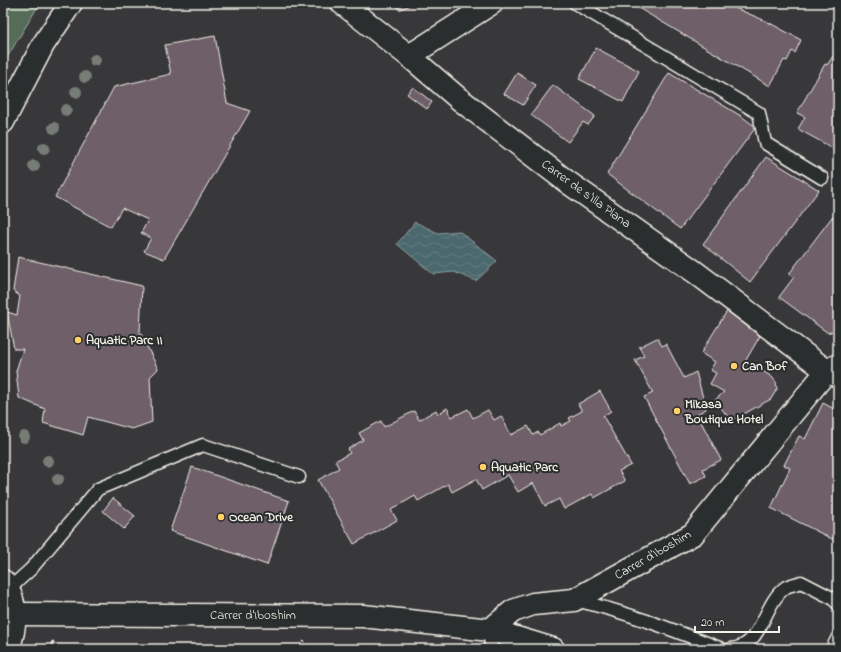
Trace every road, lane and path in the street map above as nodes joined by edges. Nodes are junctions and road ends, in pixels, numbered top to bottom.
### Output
1 (71, 3) edge
2 (342, 3) edge
3 (492, 3) edge
4 (575, 3) edge
5 (409, 56) junction
6 (3, 122) edge
7 (822, 178) dead end
8 (834, 371) edge
9 (299, 477) dead end
10 (6, 585) edge
11 (574, 600) junction
12 (838, 604) edge
13 (15, 614) junction
14 (838, 638) edge
15 (304, 639) dead end
16 (491, 639) edge
17 (8, 649) edge
18 (304, 649) edge
19 (553, 649) edge
20 (722, 649) edge
21 (731, 649) edge
22 (832, 649) edge

1 - 6 street
2 - 5 street, Carrer de s'Illa Plana
3 - 5 street
4 - 7 lane
5 - 8 street, Carrer de s'Illa Plana
8 - 11 street, Carrer d'Iboshim
9 - 10 lane
10 - 13 street
11 - 16 street, Carrer d'Iboshim
11 - 20 lane
12 - 21 lane
13 - 16 street, Carrer d'Iboshim
13 - 17 street
14 - 22 lane
15 - 18 path
16 - 19 street, Carrer d'Iboshim

